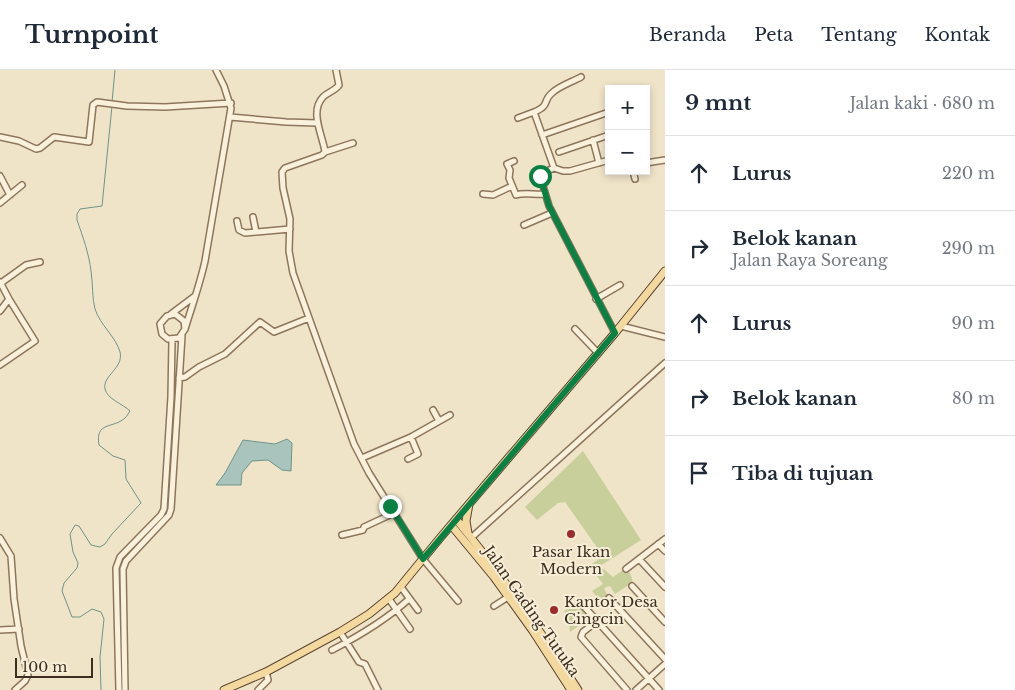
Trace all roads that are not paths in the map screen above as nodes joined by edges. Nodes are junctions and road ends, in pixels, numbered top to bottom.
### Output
1 (216, 70) edge
2 (336, 70) edge
3 (581, 77) dead end
4 (231, 104) junction
5 (534, 112) junction
6 (605, 113) edge
7 (230, 117) junction
8 (518, 118) dead end
9 (317, 123) junction
10 (542, 135) junction
11 (605, 136) edge
12 (0, 137) edge
13 (593, 140) junction
14 (353, 143) dead end
15 (325, 152) junction
16 (559, 152) dead end
17 (665, 160) edge
18 (514, 161) dead end
19 (605, 161) edge
20 (650, 162) edge
21 (599, 163) junction
22 (554, 168) junction
23 (634, 175) edge
24 (0, 176) edge
25 (635, 179) dead end
26 (22, 185) dead end
27 (512, 186) junction
28 (483, 194) dead end
29 (544, 194) junction
30 (10, 195) junction
31 (0, 203) edge
32 (552, 213) junction
33 (253, 218) dead end
34 (237, 221) dead end
35 (524, 225) dead end
36 (290, 229) junction
37 (256, 232) junction
38 (40, 262) dead end
39 (665, 271) edge
40 (0, 283) edge
41 (620, 284) dead end
42 (195, 296) junction
43 (8, 299) junction
44 (596, 299) junction
45 (0, 310) edge
46 (171, 314) junction
47 (309, 318) junction
48 (621, 326) junction
49 (185, 329) junction
50 (575, 329) dead end
51 (615, 333) junction
52 (182, 336) junction
53 (665, 337) edge
54 (172, 340) junction
55 (598, 353) junction
56 (665, 363) edge
57 (0, 365) edge
58 (179, 378) junction
59 (433, 410) dead end
60 (450, 415) dead end
61 (439, 421) junction
62 (411, 436) junction
63 (362, 458) junction
64 (408, 459) dead end
65 (469, 503) junction
66 (394, 513) junction
67 (453, 522) junction
68 (342, 535) dead end
69 (470, 536) junction
70 (0, 538) edge
71 (665, 539) edge
72 (658, 544) junction
73 (665, 551) edge
74 (484, 558) junction
75 (423, 559) junction
76 (639, 559) junction
77 (626, 569) dead end
78 (632, 586) dead end
79 (400, 587) junction
80 (665, 587) edge
81 (122, 590) junction
82 (115, 591) junction
83 (508, 597) junction
84 (609, 598) dead end
85 (389, 599) junction
86 (409, 600) junction
87 (458, 601) dead end
88 (580, 602) dead end
89 (494, 606) dead end
90 (397, 610) junction
91 (418, 610) dead end
92 (527, 617) junction
93 (597, 621) junction
94 (665, 622) edge
95 (19, 628) junction
96 (410, 629) dead end
97 (0, 630) edge
98 (340, 632) junction
99 (346, 643) junction
100 (332, 650) dead end
101 (665, 659) edge
102 (665, 664) edge
103 (266, 672) junction
104 (649, 678) junction
105 (14, 690) edge
106 (119, 690) edge
107 (125, 690) edge
108 (224, 690) edge
109 (258, 690) edge
110 (378, 690) edge
111 (571, 690) edge
112 (578, 690) edge
113 (627, 690) edge
114 (636, 690) edge
115 (659, 690) edge

1 - 4 street
2 - 9 street
3 - 5 street
4 - 7 street
4 - 12 street
5 - 8 street
5 - 10 street
6 - 10 street
7 - 9 street
7 - 42 street
9 - 15 street
10 - 22 street
11 - 13 street
13 - 16 street
13 - 21 street
14 - 15 street
15 - 36 street
17 - 20 street
18 - 27 street
19 - 21 street
21 - 22 street
22 - 29 street
23 - 25 street
24 - 30 street
26 - 30 street
27 - 28 street
27 - 29 street
29 - 32 street
30 - 31 street
32 - 35 street
32 - 44 street
33 - 37 street
34 - 37 street
36 - 37 street
36 - 47 street
38 - 40 street
39 - 48 main road
40 - 43 street
41 - 44 street
42 - 46 street
42 - 49 street
43 - 45 street
43 - 57 street
44 - 51 street
46 - 49 street
46 - 54 street
47 - 58 street
47 - 63 street
48 - 51 main road
48 - 53 street
49 - 52 street
50 - 55 street
51 - 55 main road
52 - 54 street
52 - 58 street
54 - 82 street
55 - 65 main road
56 - 69 street
58 - 81 street
59 - 61 street
60 - 61 street
61 - 62 street
62 - 63 street
62 - 64 street
63 - 66 street
65 - 67 main road
65 - 69 main road
66 - 68 street
66 - 75 street
67 - 69 main road, Jalan Gading Tutuka
67 - 74 main road, Jalan Gading Tutuka
67 - 75 main road
69 - 74 main road, Jalan Gading Tutuka
70 - 95 street
71 - 72 street
72 - 73 street
72 - 76 street
74 - 83 main road, Jalan Gading Tutuka
74 - 92 main road, Jalan Gading Tutuka
75 - 79 main road
75 - 87 street
76 - 77 street
76 - 80 street
78 - 94 street
79 - 85 main road
79 - 86 street
81 - 82 street
81 - 107 street
82 - 106 street
83 - 89 street
83 - 92 main road, Jalan Gading Tutuka
84 - 101 street
85 - 90 street
85 - 98 main road
86 - 90 street
86 - 91 street
88 - 93 street
90 - 96 street
90 - 99 street
92 - 111 main road, Jalan Gading Tutuka
92 - 112 main road, Jalan Gading Tutuka
93 - 104 street
93 - 113 street
95 - 97 street
95 - 105 street
98 - 99 street
98 - 103 main road
99 - 100 street
99 - 110 street
102 - 104 street
103 - 108 main road
103 - 109 street
104 - 114 street
104 - 115 street

